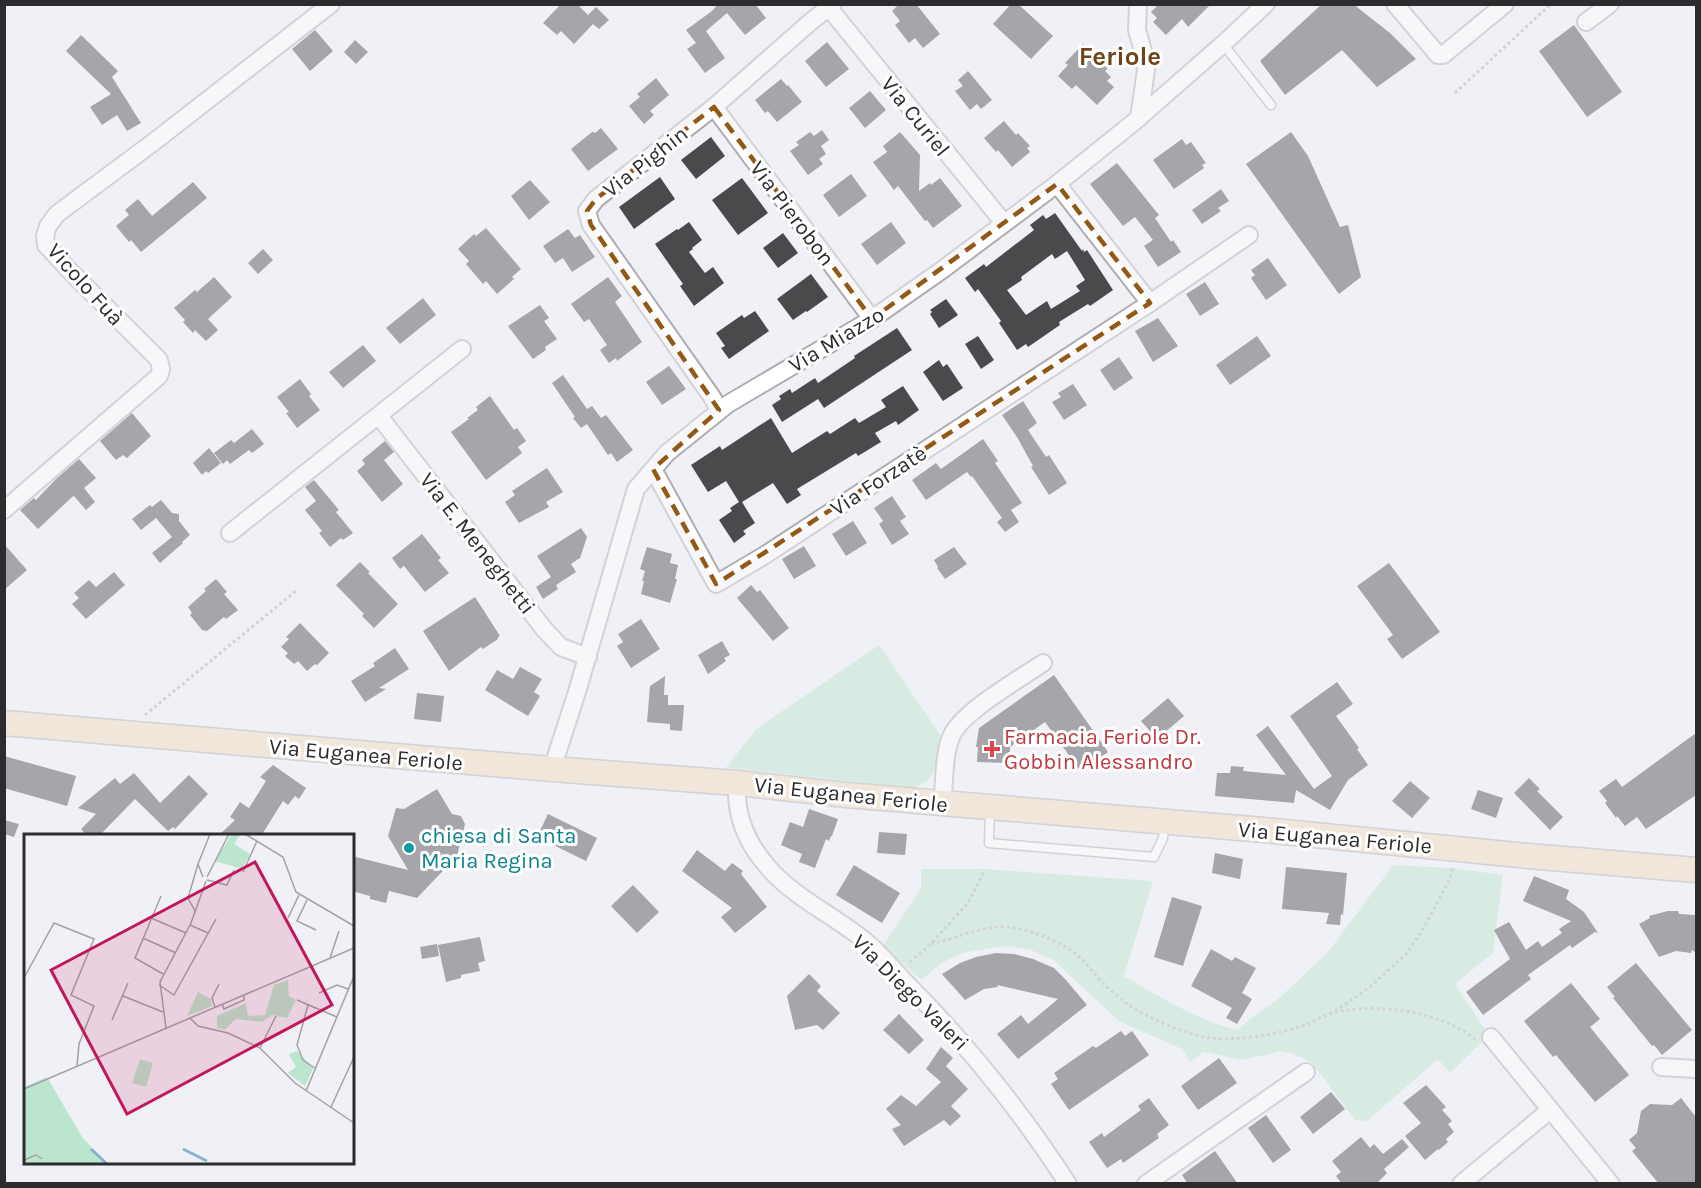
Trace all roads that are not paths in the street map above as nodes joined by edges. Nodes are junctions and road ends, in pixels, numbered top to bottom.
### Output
1 (331, 4) edge
2 (1138, 4) edge
3 (1266, 4) edge
4 (1395, 4) edge
5 (1505, 4) edge
6 (1610, 4) edge
7 (831, 6) edge
8 (1586, 22) dead end
9 (1223, 44) junction
10 (1146, 70) junction
11 (1177, 85) junction
12 (1270, 105) dead end
13 (714, 107) junction
14 (1138, 118) junction
15 (1057, 184) junction
16 (1004, 224) junction
17 (1249, 235) dead end
18 (1150, 303) junction
19 (872, 319) junction
20 (462, 349) dead end
21 (719, 411) junction
22 (379, 416) junction
23 (653, 469) junction
24 (4, 510) edge
25 (230, 533) dead end
26 (588, 657) junction
27 (1043, 663) dead end
28 (4, 723) edge
29 (552, 770) junction
30 (737, 783) junction
31 (942, 804) junction
32 (990, 808) junction
33 (1166, 823) junction
34 (1696, 870) edge
35 (1491, 1038) road end
36 (1661, 1067) dead end
37 (1696, 1069) edge
38 (1306, 1071) dead end
39 (1550, 1110) junction
40 (1068, 1184) edge
41 (1146, 1184) edge
42 (1461, 1184) edge
43 (1611, 1184) edge

1 - 24 street, Vicolo Fuà
2 - 10 street
3 - 9 street, Via Miazzo
4 - 5 street
6 - 8 street
7 - 13 street, Via Pighin
7 - 16 street, Via Curiel
9 - 11 street, Via Miazzo
9 - 12 lane
10 - 11 street
10 - 14 street
11 - 14 street, Via Miazzo
13 - 19 street, Via Pierobon
13 - 21 street, Via Pighin
14 - 15 street, Via Miazzo
15 - 16 street, Via Miazzo
15 - 18 street
16 - 19 street, Via Miazzo
17 - 18 street, Via Forzatè
18 - 23 street, Via Forzatè
19 - 21 street, Via Miazzo
20 - 22 street
21 - 23 street, Via Miazzo
22 - 25 street
22 - 26 street, Via E. Meneghetti
23 - 26 street, Via Miazzo
26 - 29 street, Via Miazzo
27 - 31 street
28 - 29 main road, Via Euganea Feriole
29 - 30 main road, Via Euganea Feriole
30 - 31 main road, Via Euganea Feriole
30 - 40 street, Via Diego Valeri
31 - 32 main road, Via Euganea Feriole
32 - 33 main road, Via Euganea Feriole
32 - 33 lane
33 - 34 main road, Via Euganea Feriole
35 - 39 street
36 - 37 street
38 - 41 street
39 - 42 street
39 - 43 street

